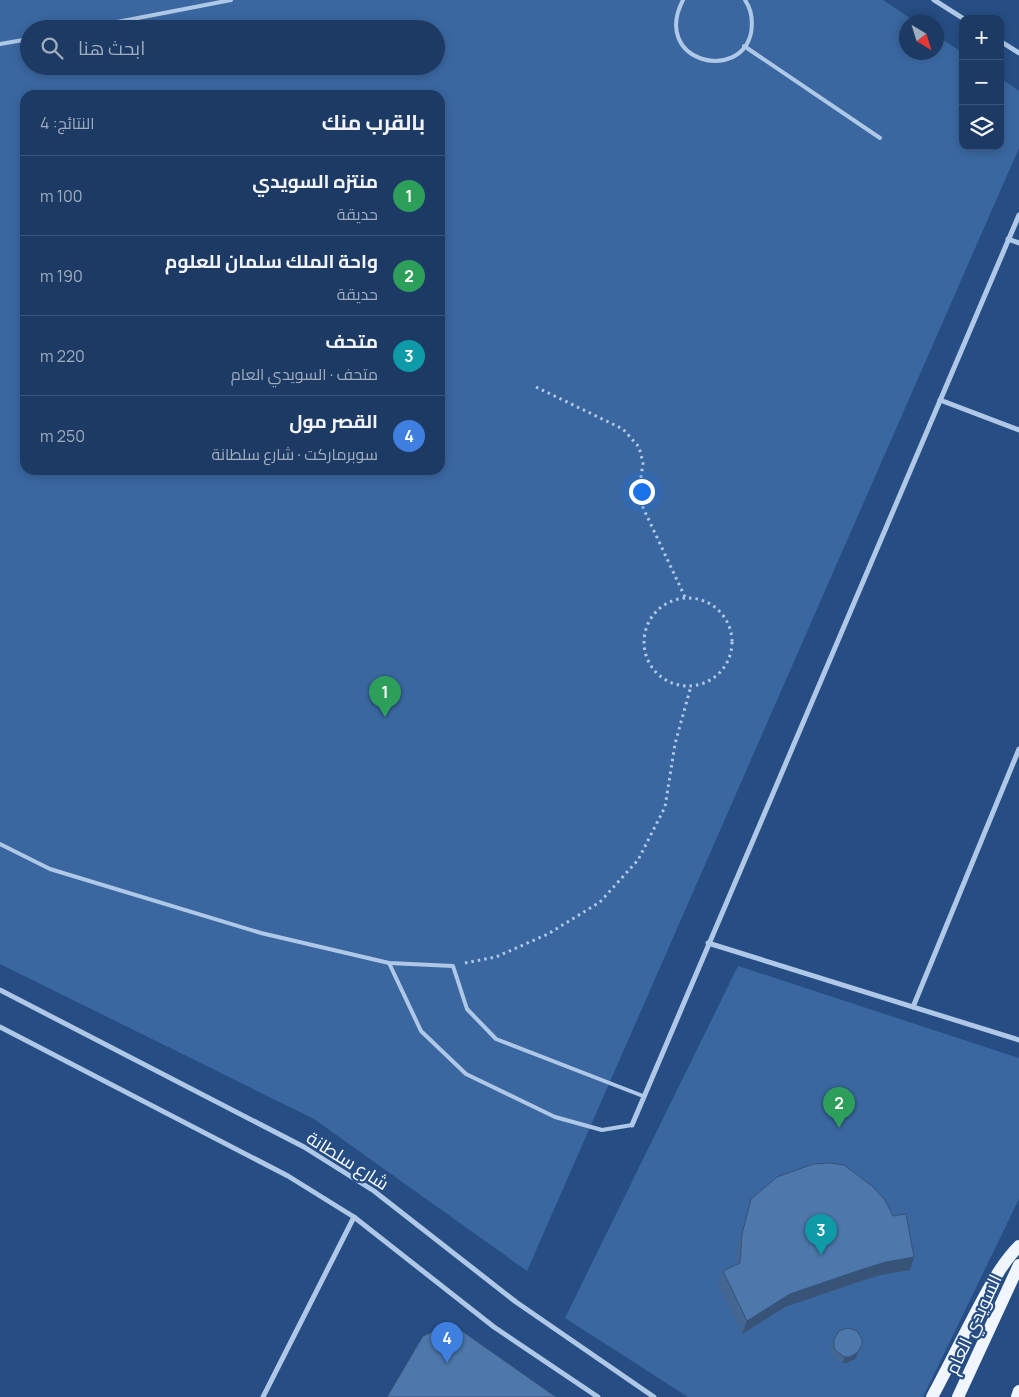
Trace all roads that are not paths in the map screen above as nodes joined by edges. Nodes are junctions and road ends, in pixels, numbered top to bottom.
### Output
1 (231, 0) edge
2 (683, 0) edge
3 (745, 0) edge
4 (934, 0) edge
5 (959, 16) edge
6 (128, 20) edge
7 (20, 40) edge
8 (0, 44) edge
9 (1004, 44) edge
10 (744, 46) junction
11 (1019, 53) edge
12 (880, 138) dead end
13 (1019, 215) edge
14 (1008, 239) junction
15 (1019, 243) edge
16 (940, 400) junction
17 (1019, 430) edge
18 (1019, 749) edge
19 (0, 844) edge
20 (708, 943) junction
21 (389, 963) junction
22 (0, 990) edge
23 (913, 1007) junction
24 (0, 1027) edge
25 (1019, 1040) edge
26 (643, 1096) junction
27 (632, 1125) joint
28 (354, 1217) junction
29 (1019, 1246) edge
30 (1019, 1265) edge
31 (1019, 1392) edge
32 (263, 1397) edge
33 (598, 1397) edge
34 (654, 1397) edge
35 (932, 1397) edge
36 (958, 1397) edge
37 (1016, 1397) edge

1 - 6 lane
2 - 10 lane
3 - 10 lane
4 - 5 street
7 - 8 lane
9 - 11 street
10 - 12 lane
13 - 14 street
14 - 15 street
14 - 16 street
16 - 17 street
16 - 20 street
18 - 23 street
19 - 21 lane
20 - 23 street
20 - 26 street
21 - 26 lane
21 - 27 lane
22 - 34 street, شارع سلطانة
23 - 25 street
24 - 28 street
26 - 27 street
28 - 32 street
28 - 33 street
29 - 35 main road
30 - 36 main road, السويدي العام
31 - 37 main road

